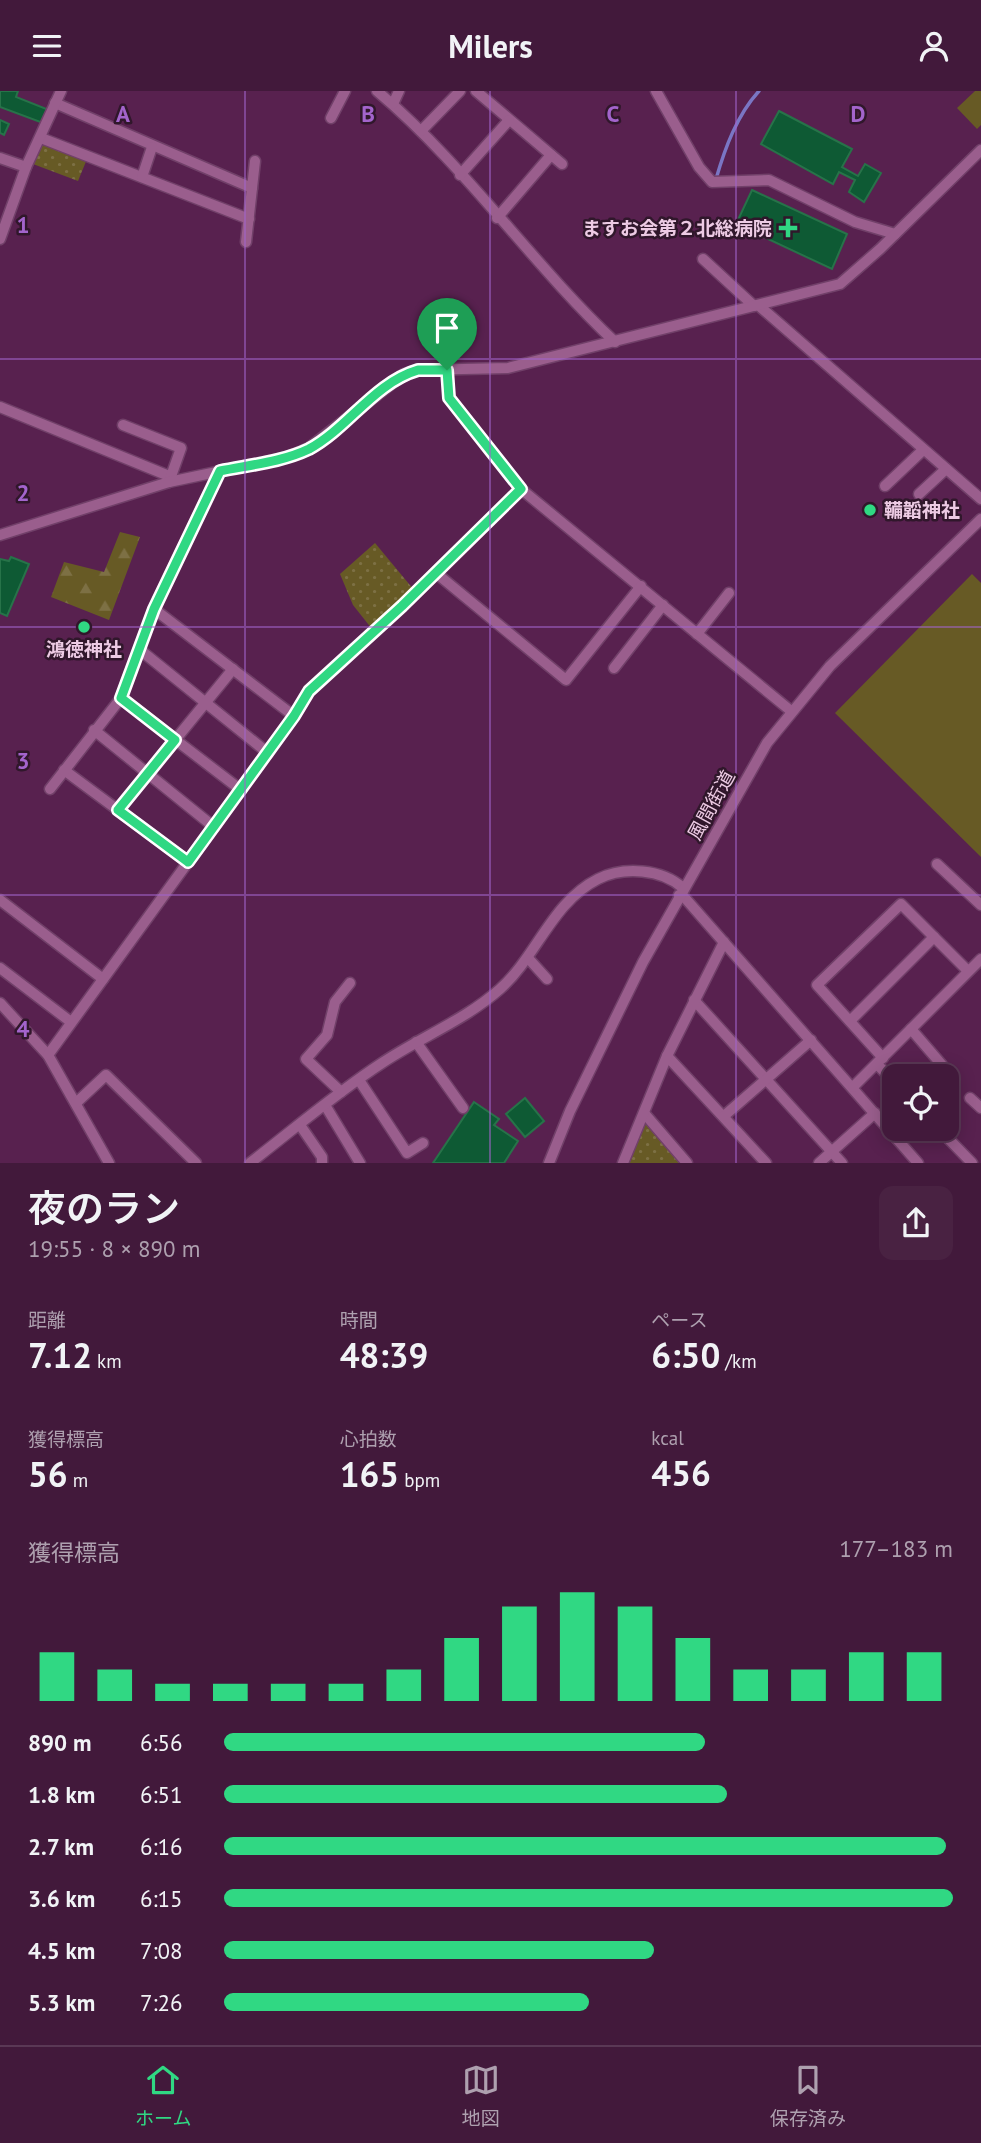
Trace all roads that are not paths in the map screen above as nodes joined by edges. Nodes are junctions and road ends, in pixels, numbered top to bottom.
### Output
1 (61, 91) edge
2 (345, 91) edge
3 (377, 91) edge
4 (399, 91) edge
5 (460, 91) edge
6 (477, 91) edge
7 (656, 91) edge
8 (55, 103) junction
9 (393, 104) junction
10 (331, 118) dead end
11 (509, 120) junction
12 (421, 131) junction
13 (41, 138) junction
14 (152, 147) junction
15 (981, 150) edge
16 (551, 155) junction
17 (0, 157) edge
18 (255, 161) dead end
19 (562, 164) dead end
20 (26, 167) junction
21 (460, 175) junction
22 (142, 177) junction
23 (252, 188) junction
24 (5, 210) edge
25 (497, 218) junction
26 (249, 219) junction
27 (895, 234) junction
28 (0, 239) edge
29 (246, 242) dead end
30 (703, 259) dead end
31 (756, 306) junction
32 (615, 342) junction
33 (447, 370) junction
34 (0, 407) edge
35 (123, 425) dead end
36 (923, 450) junction
37 (946, 469) junction
38 (220, 471) junction
39 (169, 479) junction
40 (886, 487) dead end
41 (521, 489) junction
42 (919, 494) dead end
43 (981, 499) edge
44 (981, 519) edge
45 (0, 535) edge
46 (436, 573) junction
47 (641, 586) junction
48 (729, 593) dead end
49 (663, 605) junction
50 (154, 609) junction
51 (697, 633) junction
52 (139, 649) junction
53 (614, 668) dead end
54 (233, 669) junction
55 (121, 698) junction
56 (205, 703) junction
57 (791, 711) junction
58 (294, 716) junction
59 (94, 730) junction
60 (175, 740) junction
61 (268, 753) junction
62 (64, 770) junction
63 (148, 774) junction
64 (50, 789) dead end
65 (241, 790) junction
66 (118, 810) junction
67 (214, 827) junction
68 (188, 862) junction
69 (937, 864) dead end
70 (681, 892) junction
71 (0, 900) edge
72 (981, 905) edge
73 (934, 937) junction
74 (724, 942) junction
75 (527, 958) junction
76 (981, 958) edge
77 (0, 968) edge
78 (968, 971) junction
79 (103, 979) junction
80 (547, 979) dead end
81 (350, 983) dead end
82 (694, 1000) junction
83 (0, 1003) edge
84 (849, 1021) junction
85 (71, 1022) junction
86 (911, 1029) junction
87 (811, 1040) junction
88 (416, 1042) junction
89 (48, 1055) junction
90 (667, 1056) junction
91 (880, 1061) junction
92 (882, 1064) edge
93 (941, 1064) edge
94 (359, 1080) junction
95 (766, 1080) junction
96 (853, 1087) junction
97 (341, 1092) junction
98 (970, 1098) dead end
99 (76, 1103) junction
100 (325, 1105) junction
101 (463, 1108) dead end
102 (981, 1108) edge
103 (644, 1113) junction
104 (875, 1113) junction
105 (724, 1116) junction
106 (300, 1125) junction
107 (951, 1141) edge
108 (423, 1143) dead end
109 (832, 1152) junction
110 (108, 1163) edge
111 (196, 1163) edge
112 (250, 1163) edge
113 (322, 1163) edge
114 (360, 1163) edge
115 (549, 1163) edge
116 (623, 1163) edge
117 (687, 1163) edge
118 (766, 1163) edge
119 (819, 1163) edge
120 (842, 1163) edge
121 (918, 1163) edge
122 (972, 1163) edge

1 - 8 street
2 - 10 street
3 - 9 street
4 - 9 street
5 - 12 street
6 - 11 street
7 - 27 street
8 - 13 street
8 - 14 street
9 - 12 street
11 - 16 street
11 - 21 street
12 - 21 street
13 - 20 street
13 - 22 street
14 - 22 street
14 - 23 street
15 - 27 street
16 - 19 street
16 - 25 street
17 - 20 street
18 - 23 street
20 - 24 street
21 - 25 street
22 - 26 street
23 - 26 street
24 - 28 street
25 - 32 street
26 - 29 street
27 - 31 street
30 - 31 street
31 - 32 street
31 - 36 street
32 - 33 street
33 - 38 street
33 - 41 street
34 - 39 street
35 - 39 street
36 - 37 street
36 - 40 street
37 - 42 street
37 - 43 street
38 - 39 street
38 - 50 street
39 - 45 street
41 - 46 street
41 - 47 street
44 - 57 street, 風間街道
46 - 47 street
46 - 58 street
47 - 49 street
48 - 51 street
49 - 51 street
49 - 53 street
50 - 52 street
50 - 54 street
51 - 57 street
52 - 55 street
52 - 56 street
54 - 56 street
54 - 58 street
55 - 59 street
55 - 60 street
56 - 60 street
56 - 61 street
57 - 70 street, 風間街道
58 - 61 street
59 - 62 street
59 - 63 street
60 - 63 street
60 - 65 street
61 - 65 street
62 - 64 street
62 - 66 street
63 - 66 street
63 - 67 street
65 - 67 street
66 - 68 street
67 - 68 street
68 - 79 street
69 - 72 street
70 - 74 street
70 - 75 street
70 - 115 street, 風間街道
71 - 79 street
73 - 78 street
73 - 84 street
73 - 84 street
74 - 82 street
74 - 87 street
75 - 80 street
75 - 88 street
76 - 78 street
77 - 85 street
78 - 86 street
79 - 85 street
81 - 97 street
82 - 90 street
82 - 95 street
83 - 89 street
84 - 91 street
85 - 89 street
86 - 91 street
86 - 93 street
87 - 95 street
87 - 96 street
88 - 94 street
88 - 101 street
89 - 99 street
90 - 103 street
90 - 105 street
91 - 92 street
91 - 96 street
94 - 97 street
94 - 108 street
95 - 105 street
95 - 109 street
96 - 104 street
97 - 100 street
98 - 102 street
99 - 110 street
99 - 111 street
100 - 106 street
100 - 114 street
103 - 116 street
103 - 117 street
104 - 109 street
104 - 121 street
105 - 118 street
106 - 112 street
106 - 113 street
107 - 122 street
109 - 119 street
109 - 120 street

